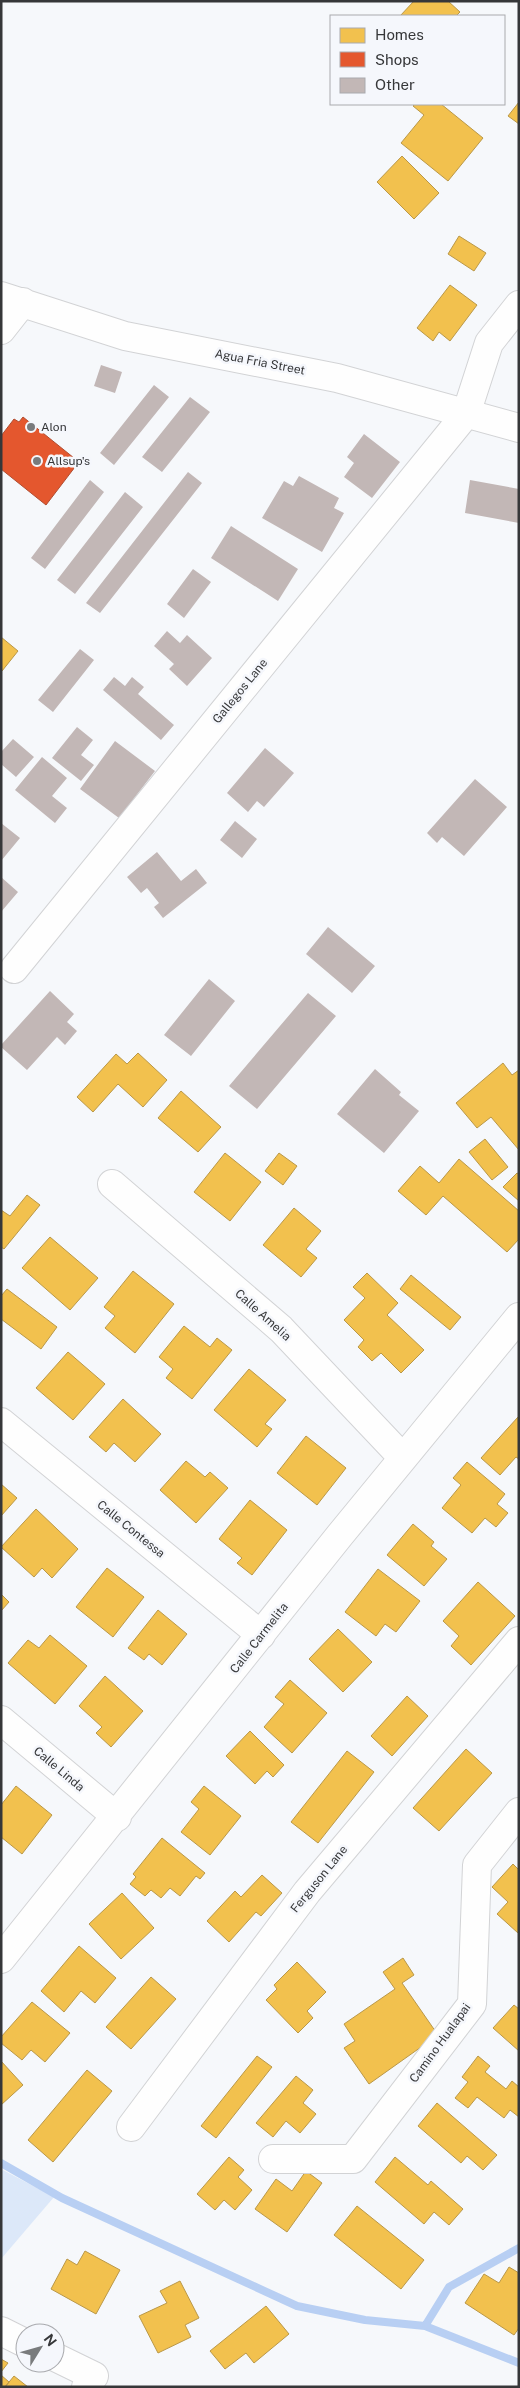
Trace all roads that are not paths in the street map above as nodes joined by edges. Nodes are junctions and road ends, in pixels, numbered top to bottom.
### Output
1 (12, 299) edge
2 (519, 305) edge
3 (1, 330) edge
4 (466, 414) junction
5 (519, 428) edge
6 (14, 969) dead end
7 (112, 1184) dead end
8 (519, 1317) edge
9 (1, 1422) edge
10 (404, 1458) junction
11 (261, 1636) junction
12 (519, 1641) edge
13 (1, 1720) edge
14 (519, 1812) edge
15 (117, 1817) junction
16 (1, 1959) edge
17 (130, 2127) dead end
18 (273, 2159) dead end
19 (1, 2331) edge
20 (15, 2338) edge
21 (65, 2364) edge
22 (90, 2382) edge

1 - 3 street
1 - 4 street, Agua Fria Street
2 - 4 street
4 - 5 street, Agua Fria Street
4 - 6 street, Gallegos Lane
7 - 10 street, Calle Amelia
8 - 10 street, Calle Carmelita
9 - 11 street, Calle Contessa
10 - 11 street, Calle Carmelita
11 - 15 street, Calle Carmelita
12 - 17 street, Ferguson Lane
13 - 15 street, Calle Linda
14 - 18 street, Camino Hualapai
15 - 16 street, Calle Carmelita
19 - 20 street
21 - 22 street

